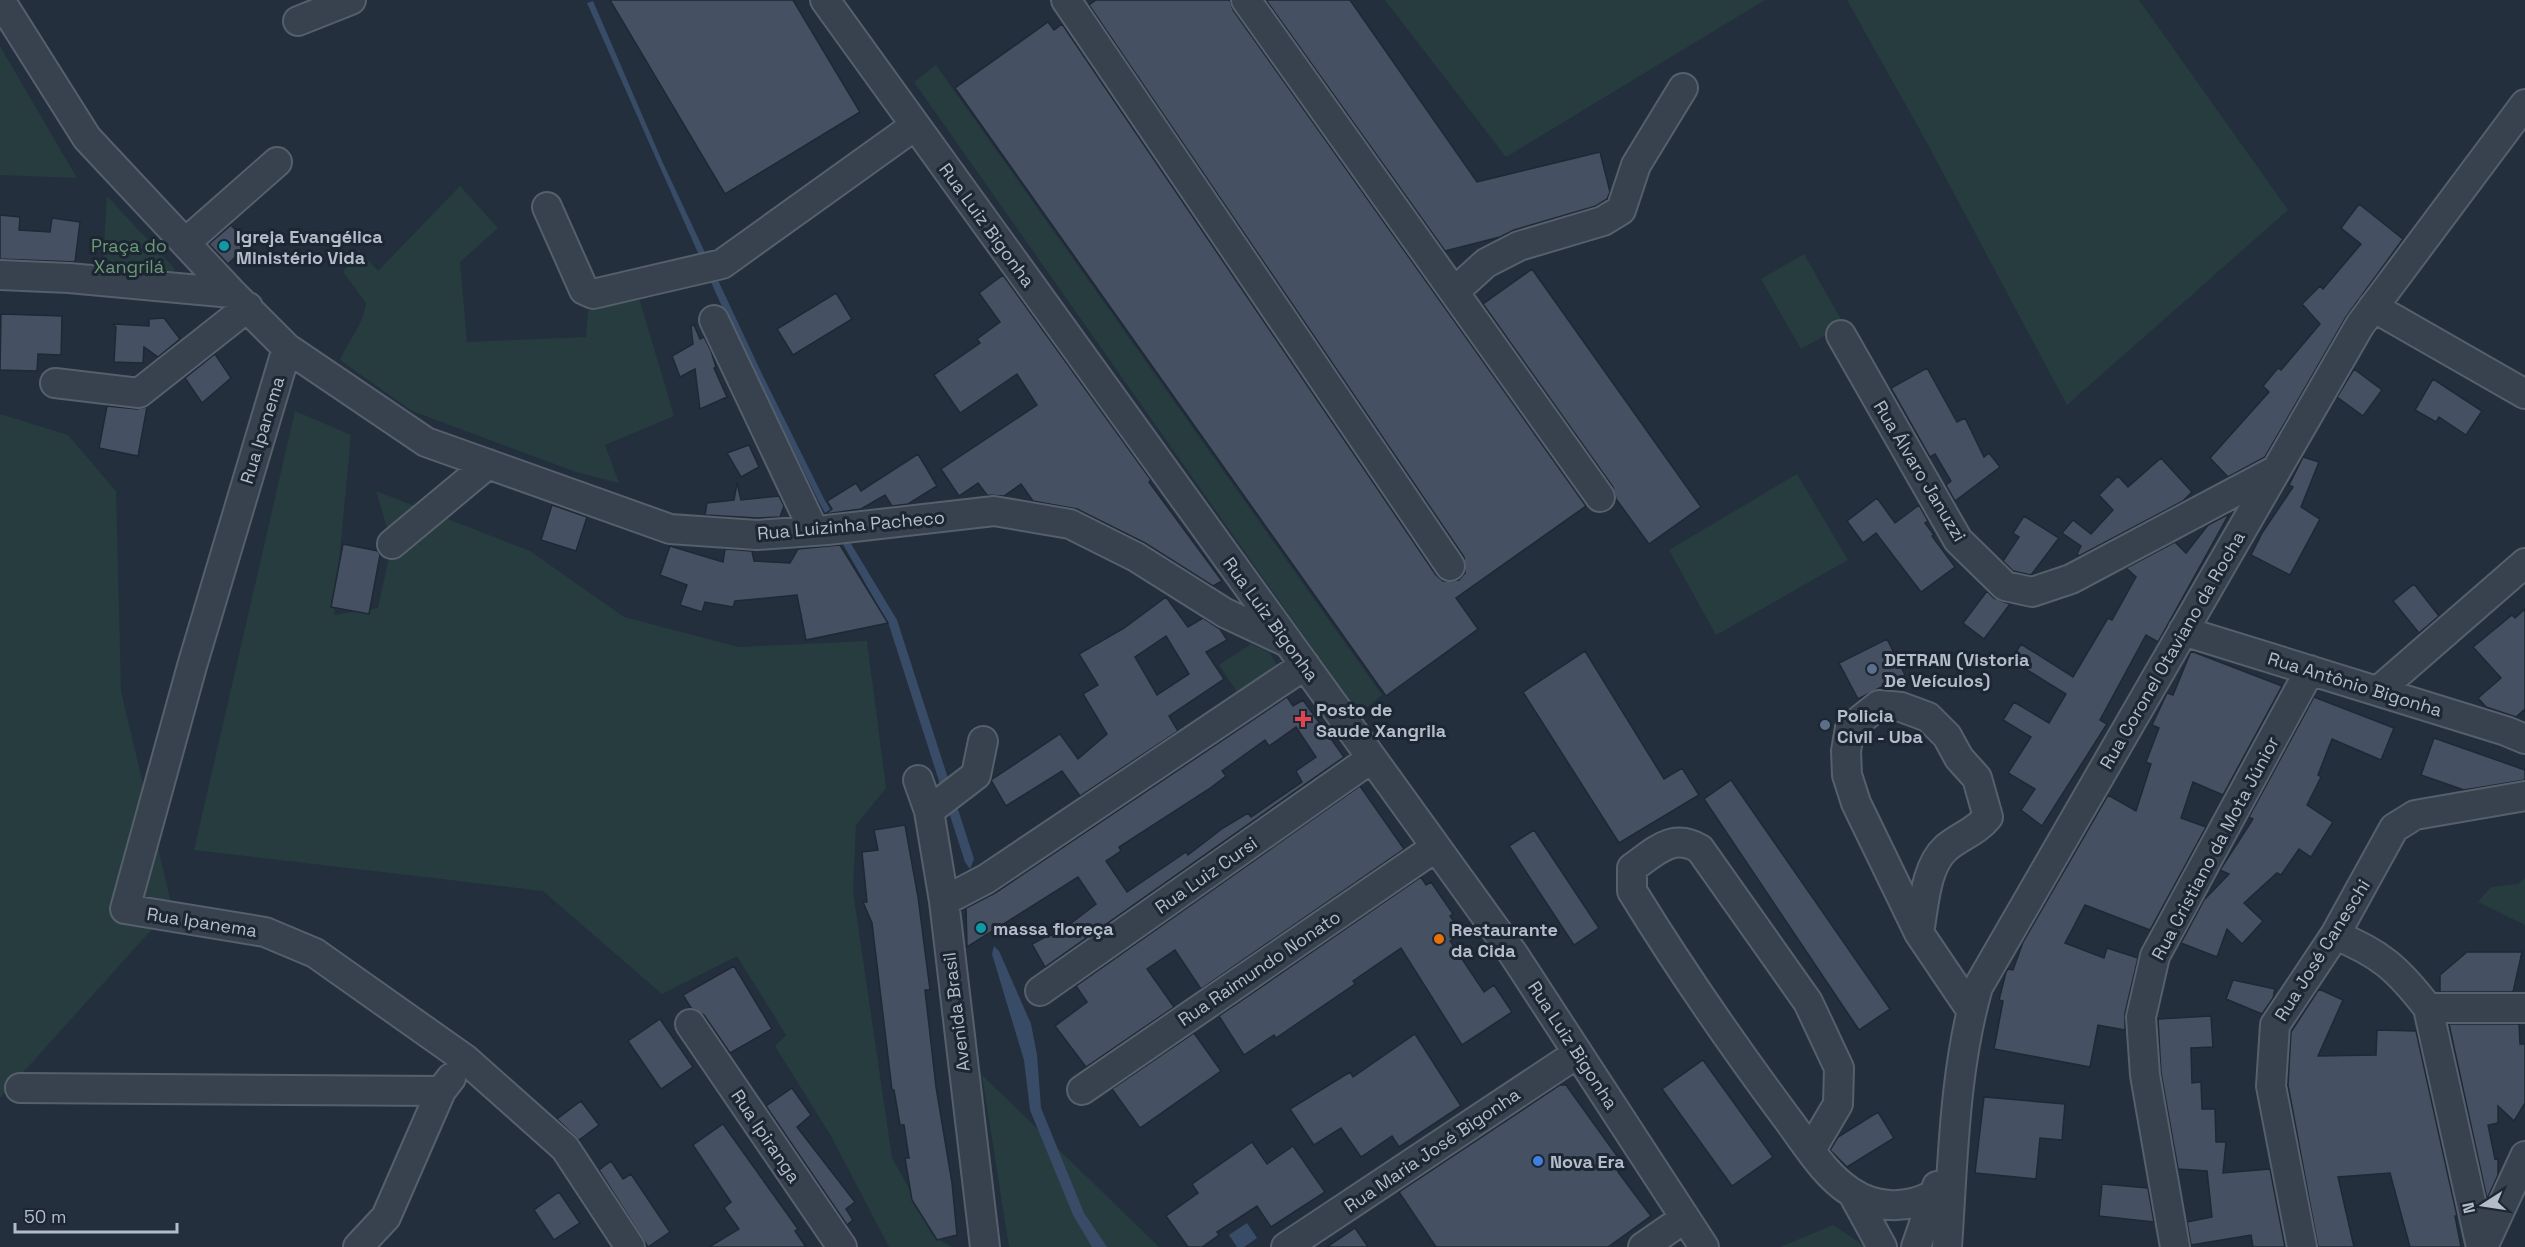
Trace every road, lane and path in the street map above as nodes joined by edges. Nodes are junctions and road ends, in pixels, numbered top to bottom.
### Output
1 (0, 0) edge
2 (351, 0) edge
3 (825, 0) edge
4 (1066, 0) edge
5 (1246, 0) edge
6 (298, 21) dead end
7 (1683, 88) dead end
8 (2525, 104) edge
9 (920, 133) junction
10 (277, 162) dead end
11 (547, 207) dead end
12 (185, 243) junction
13 (0, 275) edge
14 (1454, 292) junction
15 (240, 300) junction
16 (2373, 307) junction
17 (714, 320) dead end
18 (1841, 335) dead end
19 (287, 348) junction
20 (55, 383) dead end
21 (2525, 394) edge
22 (488, 465) junction
23 (2276, 470) junction
24 (1600, 497) dead end
25 (814, 531) junction
26 (393, 544) dead end
27 (2525, 563) edge
28 (1450, 566) dead end
29 (2183, 631) junction
30 (1289, 643) junction
31 (1305, 665) junction
32 (2310, 670) junction
33 (2378, 691) junction
34 (2519, 729) edge
35 (983, 741) dead end
36 (1372, 758) junction
37 (918, 780) dead end
38 (2525, 796) edge
39 (942, 801) junction
40 (1436, 846) junction
41 (945, 902) junction
42 (1919, 933) junction
43 (2335, 935) junction
44 (1040, 991) dead end
45 (2428, 1008) junction
46 (2525, 1008) edge
47 (1971, 1010) junction
48 (690, 1024) dead end
49 (1578, 1053) junction
50 (465, 1059) junction
51 (20, 1088) dead end
52 (1082, 1089) dead end
53 (441, 1090) junction
54 (1811, 1150) junction
55 (1953, 1152) junction
56 (2525, 1156) edge
57 (1853, 1194) junction
58 (1933, 1195) junction
59 (1686, 1218) junction
60 (358, 1247) edge
61 (630, 1247) edge
62 (842, 1247) edge
63 (985, 1247) edge
64 (1286, 1247) edge
65 (1643, 1247) edge
66 (1704, 1247) edge
67 (1882, 1247) edge
68 (1916, 1247) edge
69 (1947, 1247) edge
70 (2175, 1247) edge
71 (2302, 1247) edge
72 (2482, 1247) edge

1 - 12 street, Rua Luizinha Pacheco
2 - 6 street
3 - 9 street, Rua Luiz Bigonha
4 - 28 street
5 - 14 street
7 - 14 street
8 - 16 street, Rua Coronel Otaviano da Rocha
9 - 11 street
9 - 30 street, Rua Luiz Bigonha
10 - 12 street
12 - 15 street, Rua Luizinha Pacheco
13 - 15 street
14 - 24 street
15 - 19 street, Rua Luizinha Pacheco
15 - 20 street
16 - 21 street
16 - 23 street, Rua Coronel Otaviano da Rocha
17 - 25 street
18 - 23 street, Rua Álvaro Januzzi
19 - 22 street, Rua Luizinha Pacheco
19 - 50 street, Rua Ipanema
22 - 25 street, Rua Luizinha Pacheco
22 - 26 street
23 - 29 street, Rua Coronel Otaviano da Rocha
25 - 30 street, Rua Luizinha Pacheco
27 - 33 street
29 - 32 street, Rua Antônio Bigonha
29 - 47 street, Rua Coronel Otaviano da Rocha
30 - 31 street, Rua Luiz Bigonha
31 - 36 street, Rua Luiz Bigonha
31 - 41 street
32 - 33 street, Rua Antônio Bigonha
32 - 70 street, Rua Cristiano da Mota Júnior
33 - 34 street, Rua Antônio Bigonha
35 - 39 street
36 - 40 street, Rua Luiz Bigonha
36 - 44 street, Rua Luiz Cursi
37 - 39 street, Avenida Brasil
38 - 43 street, Rua José Caneschi
39 - 41 street, Avenida Brasil
40 - 49 street, Rua Luiz Bigonha
40 - 52 street, Rua Raimundo Nonato
41 - 63 street, Avenida Brasil
42 - 42 street
42 - 47 street
43 - 45 street
43 - 71 street, Rua José Caneschi
45 - 46 street
45 - 72 street
47 - 55 street, Rua Coronel Otaviano da Rocha
48 - 62 street, Rua Ipiranga
49 - 59 street, Rua Luiz Bigonha
49 - 64 street, Rua Maria José Bigonha
50 - 53 street
50 - 61 street, Rua Ipanema
51 - 53 street
53 - 60 street
54 - 54 street
54 - 57 street
55 - 58 street
55 - 69 street, Rua Coronel Otaviano da Rocha
56 - 72 street
57 - 58 street
57 - 67 street
58 - 68 street
59 - 65 street
59 - 66 street, Rua Luiz Bigonha

